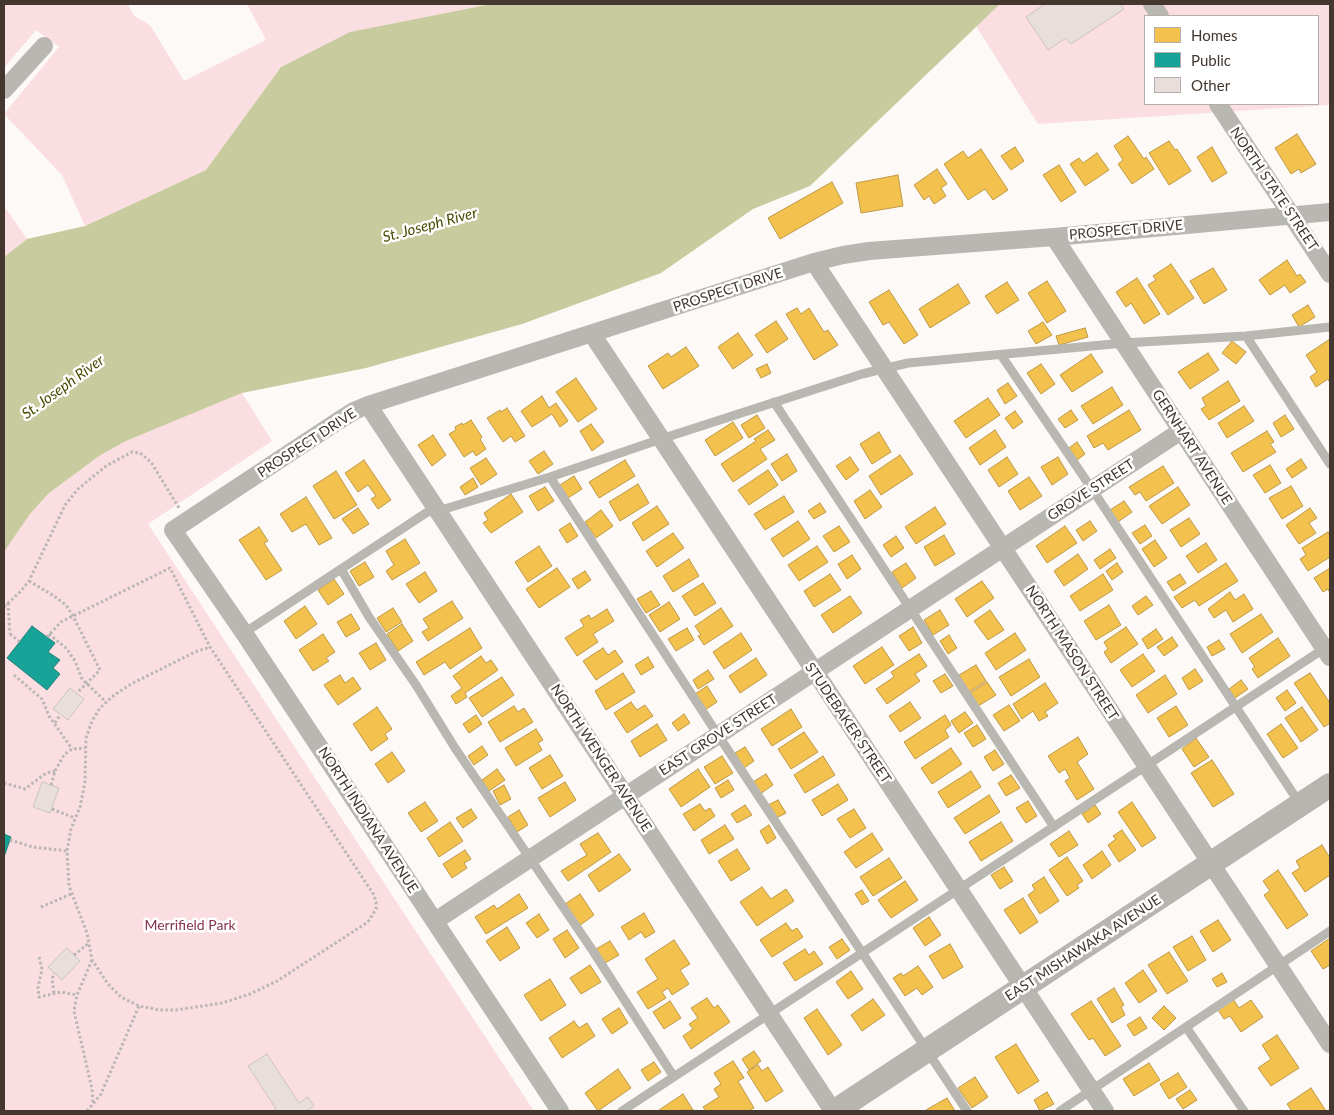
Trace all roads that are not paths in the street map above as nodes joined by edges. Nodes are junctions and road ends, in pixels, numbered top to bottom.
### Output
1 (1152, 4) edge
2 (1159, 15) edge
3 (44, 46) dead end
4 (4, 90) edge
5 (1219, 105) edge
6 (1330, 212) edge
7 (1290, 215) junction
8 (1054, 237) junction
9 (814, 262) junction
10 (1330, 274) edge
11 (1330, 327) edge
12 (592, 334) junction
13 (1246, 336) junction
14 (1124, 343) junction
15 (1001, 354) junction
16 (883, 368) junction
17 (774, 402) junction
18 (368, 405) junction
19 (1181, 431) junction
20 (661, 439) junction
21 (1330, 464) edge
22 (550, 477) junction
23 (1092, 489) junction
24 (437, 509) junction
25 (180, 526) joint
26 (1002, 548) junction
27 (341, 569) junction
28 (910, 609) junction
29 (244, 633) junction
30 (1328, 650) edge
31 (814, 672) junction
32 (1236, 707) junction
33 (718, 735) junction
34 (1146, 766) junction
35 (1330, 785) edge
36 (625, 796) junction
37 (1301, 805) junction
38 (1054, 827) junction
39 (530, 858) junction
40 (1212, 863) junction
41 (958, 890) junction
42 (435, 921) junction
43 (1330, 931) edge
44 (863, 953) junction
45 (1278, 966) junction
46 (1024, 987) junction
47 (769, 1014) junction
48 (1186, 1027) junction
49 (1330, 1044) edge
50 (927, 1051) junction
51 (674, 1077) junction
52 (1091, 1091) junction
53 (560, 1111) edge
54 (622, 1111) edge
55 (834, 1111) edge
56 (967, 1111) edge
57 (1060, 1111) edge
58 (1105, 1111) edge
59 (1244, 1111) edge

1 - 2 street
3 - 4 street
5 - 7 street, NORTH STATE STREET
6 - 7 street, PROSPECT DRIVE
7 - 8 street, PROSPECT DRIVE
7 - 10 street, NORTH STATE STREET
8 - 9 street, PROSPECT DRIVE
8 - 14 street, GERNHART AVENUE
9 - 12 street, PROSPECT DRIVE
9 - 16 street, NORTH MASON STREET
11 - 13 lane
12 - 18 street, PROSPECT DRIVE
12 - 20 street, STUDEBAKER STREET
13 - 14 lane
13 - 21 lane
14 - 15 lane
14 - 19 street, GERNHART AVENUE
15 - 16 lane
15 - 23 lane
16 - 17 lane
16 - 26 street, NORTH MASON STREET
17 - 20 lane
17 - 28 lane
18 - 24 street, NORTH WENGER AVENUE
18 - 25 street, PROSPECT DRIVE
19 - 23 street, GROVE STREET
19 - 30 street, GERNHART AVENUE
20 - 22 lane
20 - 31 street, STUDEBAKER STREET
22 - 24 lane
22 - 33 lane
23 - 26 street, GROVE STREET
23 - 32 lane
24 - 27 lane
24 - 36 street, NORTH WENGER AVENUE
25 - 29 street, NORTH INDIANA AVENUE
26 - 28 street, EAST GROVE STREET
26 - 34 street, NORTH MASON STREET
27 - 29 lane
27 - 39 lane
28 - 31 street, EAST GROVE STREET
28 - 38 lane
29 - 42 street, NORTH INDIANA AVENUE
30 - 32 lane
31 - 33 street, EAST GROVE STREET
31 - 41 street, STUDEBAKER STREET
32 - 34 lane
32 - 37 lane
33 - 36 street, EAST GROVE STREET
33 - 44 lane
34 - 38 lane
34 - 40 street, NORTH MASON STREET
35 - 37 street, EAST MISHAWAKA AVENUE
36 - 39 street, EAST GROVE STREET
36 - 47 street, NORTH WENGER AVENUE
37 - 40 street, EAST MISHAWAKA AVENUE
38 - 41 lane
39 - 42 street, EAST GROVE STREET
39 - 51 lane
40 - 45 street, NORTH MASON STREET
40 - 46 street, EAST MISHAWAKA AVENUE
41 - 44 lane
41 - 46 street, STUDEBAKER STREET
42 - 53 street, NORTH INDIANA AVENUE
43 - 45 lane
44 - 47 lane
44 - 50 lane
45 - 48 lane
45 - 49 street, NORTH MASON STREET
46 - 50 street, EAST MISHAWAKA AVENUE
46 - 52 street, STUDEBAKER STREET
47 - 51 lane
47 - 55 street, NORTH WENGER AVENUE
48 - 52 lane
48 - 59 lane
50 - 55 street, EAST MISHAWAKA AVENUE
50 - 56 lane
51 - 54 lane
52 - 57 lane
52 - 58 street, STUDEBAKER STREET

